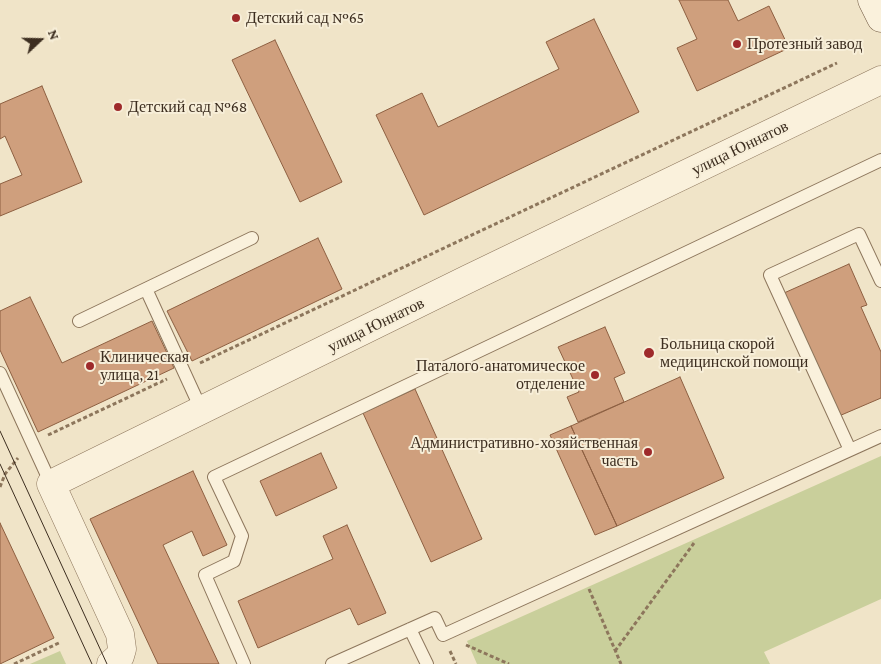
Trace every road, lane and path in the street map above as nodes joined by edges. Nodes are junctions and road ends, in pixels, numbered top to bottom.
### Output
1 (872, 0) edge
2 (881, 18) edge
3 (837, 63) dead end
4 (881, 80) edge
5 (881, 160) edge
6 (252, 238) dead end
7 (881, 281) edge
8 (146, 289) junction
9 (79, 320) dead end
10 (184, 371) junction
11 (0, 373) edge
12 (201, 409) junction
13 (881, 436) edge
14 (32, 442) junction
15 (850, 450) junction
16 (51, 484) junction
17 (0, 487) edge
18 (718, 510) junction
19 (582, 572) junction
20 (410, 629) junction
21 (443, 635) junction
22 (62, 642) dead end
23 (615, 651) junction
24 (14, 664) edge
25 (111, 664) edge
26 (244, 664) edge
27 (332, 664) edge
28 (427, 664) edge
29 (509, 664) edge
30 (621, 664) edge

1 - 2 street
3 - 10 path
4 - 12 street, улица Юннатов
5 - 26 lane
6 - 8 lane
7 - 15 lane
8 - 9 lane
8 - 10 lane
10 - 12 lane
10 - 14 path
11 - 14 lane
12 - 16 street, улица Юннатов
13 - 15 lane
14 - 16 lane
14 - 17 path
15 - 18 lane
16 - 25 street
18 - 19 lane
18 - 23 path
19 - 21 lane
19 - 23 path
20 - 21 lane
20 - 27 lane
20 - 28 lane
21 - 29 path
22 - 24 path
23 - 30 path

